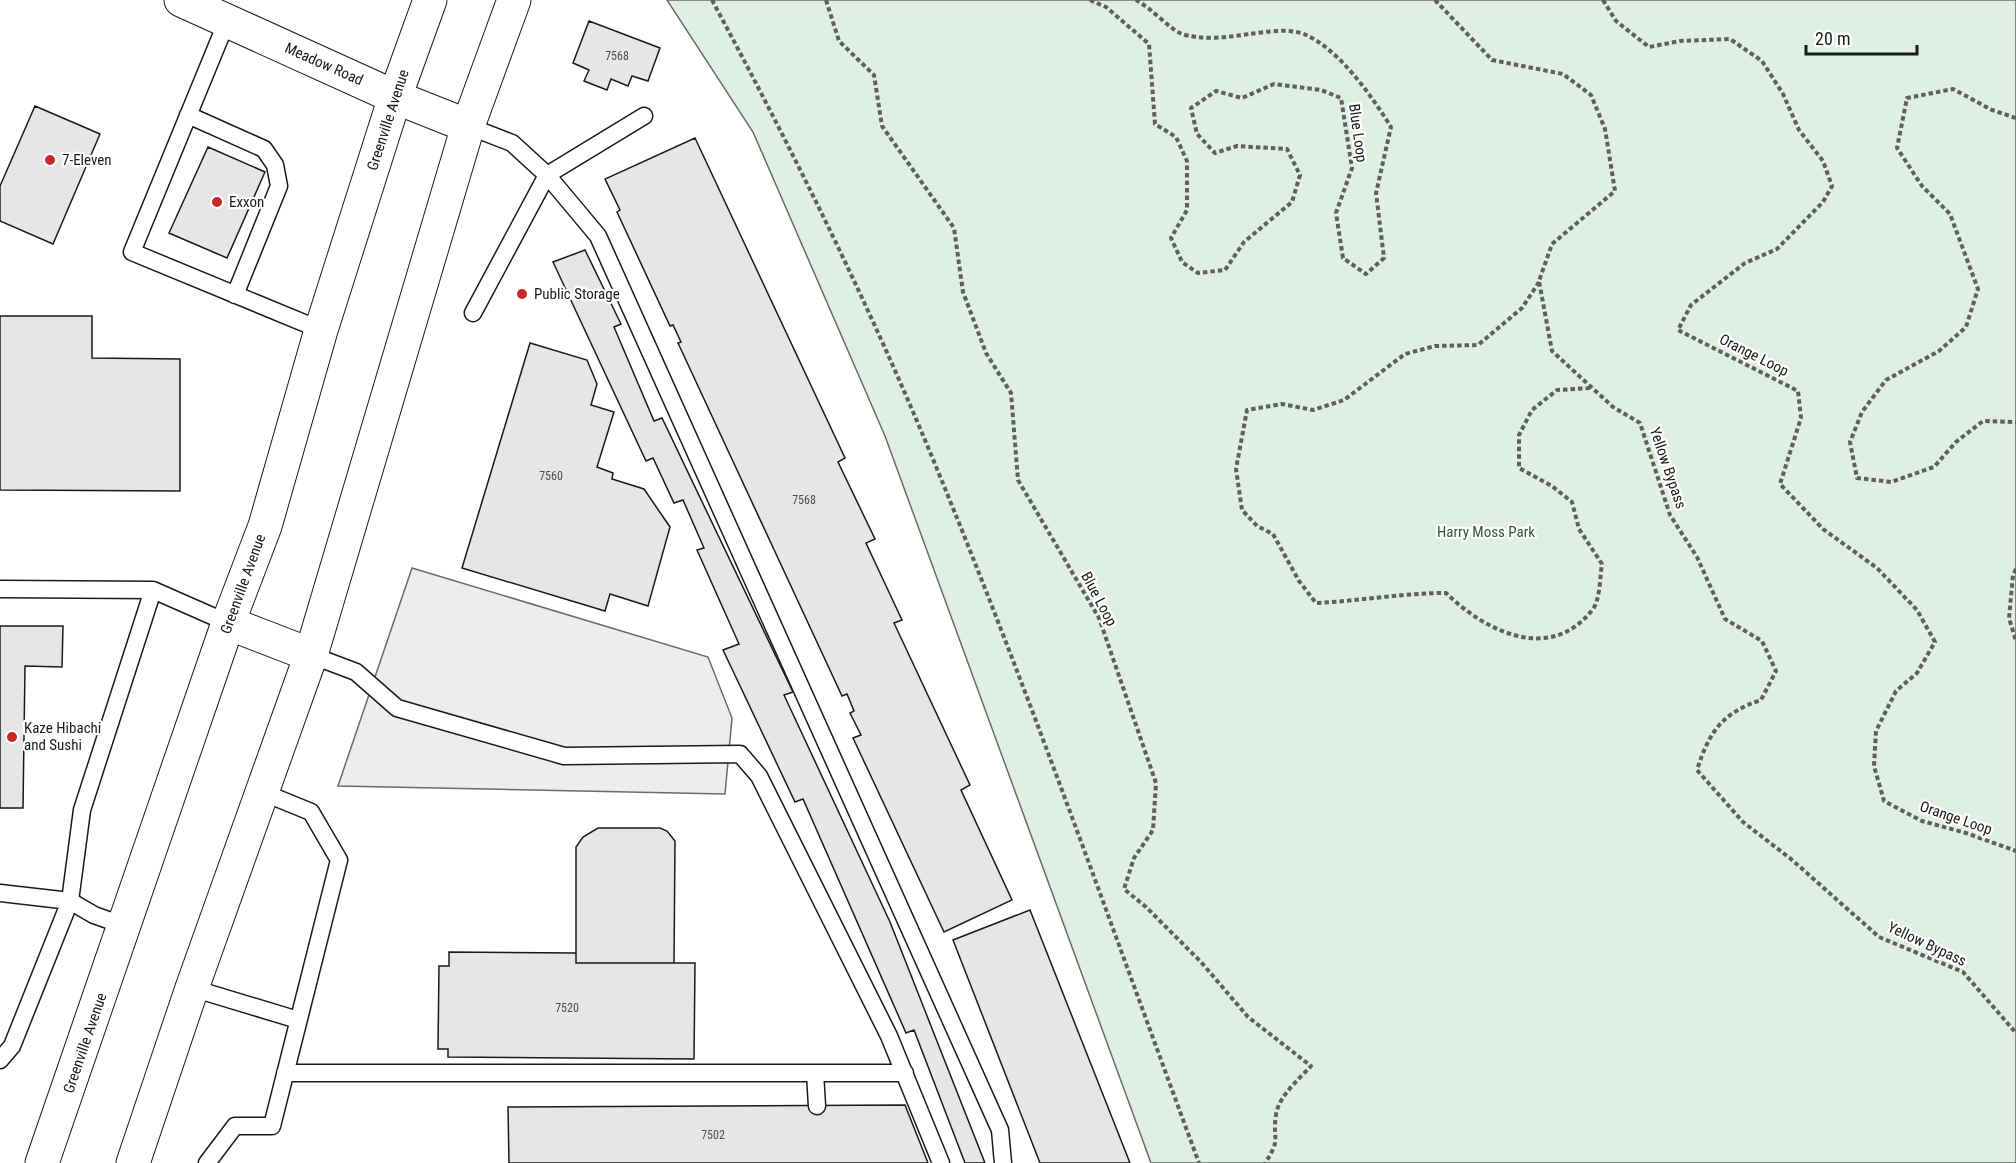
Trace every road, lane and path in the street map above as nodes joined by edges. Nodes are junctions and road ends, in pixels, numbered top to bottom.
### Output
1 (181, 0) edge
2 (430, 0) edge
3 (514, 0) edge
4 (712, 0) edge
5 (826, 0) edge
6 (1090, 0) edge
7 (1136, 0) edge
8 (1435, 0) edge
9 (1603, 0) edge
10 (227, 21) junction
11 (395, 97) junction
12 (188, 115) junction
13 (644, 116) dead end
14 (2016, 118) edge
15 (468, 126) junction
16 (548, 175) junction
17 (1539, 281) junction
18 (235, 295) junction
19 (473, 313) dead end
20 (321, 330) junction
21 (1592, 388) junction
22 (2016, 422) edge
23 (2016, 569) edge
24 (0, 589) edge
25 (153, 590) junction
26 (228, 623) junction
27 (2016, 642) edge
28 (311, 655) junction
29 (262, 792) junction
30 (2016, 851) edge
31 (0, 894) edge
32 (70, 901) junction
33 (125, 926) junction
34 (192, 988) junction
35 (298, 1020) junction
36 (2016, 1033) edge
37 (0, 1060) edge
38 (285, 1073) junction
39 (815, 1073) junction
40 (905, 1073) junction
41 (817, 1106) dead end
42 (42, 1163) edge
43 (133, 1163) edge
44 (207, 1163) edge
45 (941, 1163) edge
46 (1003, 1163) edge
47 (1199, 1163) edge
48 (1265, 1163) edge

1 - 10 main road, Meadow Road
2 - 11 main road, Greenville Avenue
3 - 15 main road
4 - 47 path
5 - 48 path, Blue Loop
6 - 7 path, Blue Loop
8 - 17 path, Yellow Bypass
9 - 30 path, Orange Loop
10 - 11 main road, Meadow Road
10 - 12 lane
11 - 15 main road, Meadow Road
11 - 20 main road, Greenville Avenue
12 - 18 lane
12 - 18 lane
13 - 16 lane
14 - 22 path
15 - 16 lane
15 - 28 main road
16 - 19 lane
16 - 46 lane
17 - 21 path, Yellow Bypass
17 - 21 path
18 - 20 lane
20 - 26 main road, Greenville Avenue
21 - 36 path, Yellow Bypass
23 - 27 path
24 - 25 lane
25 - 26 lane
25 - 32 lane
26 - 28 main road
26 - 33 main road, Greenville Avenue
28 - 29 main road
28 - 40 lane
29 - 34 main road
29 - 35 lane
31 - 32 lane
32 - 33 lane
32 - 37 lane
33 - 42 main road, Greenville Avenue
34 - 35 lane
34 - 43 main road
35 - 38 lane
38 - 39 lane
38 - 44 lane
39 - 40 lane
39 - 41 lane
40 - 45 lane

